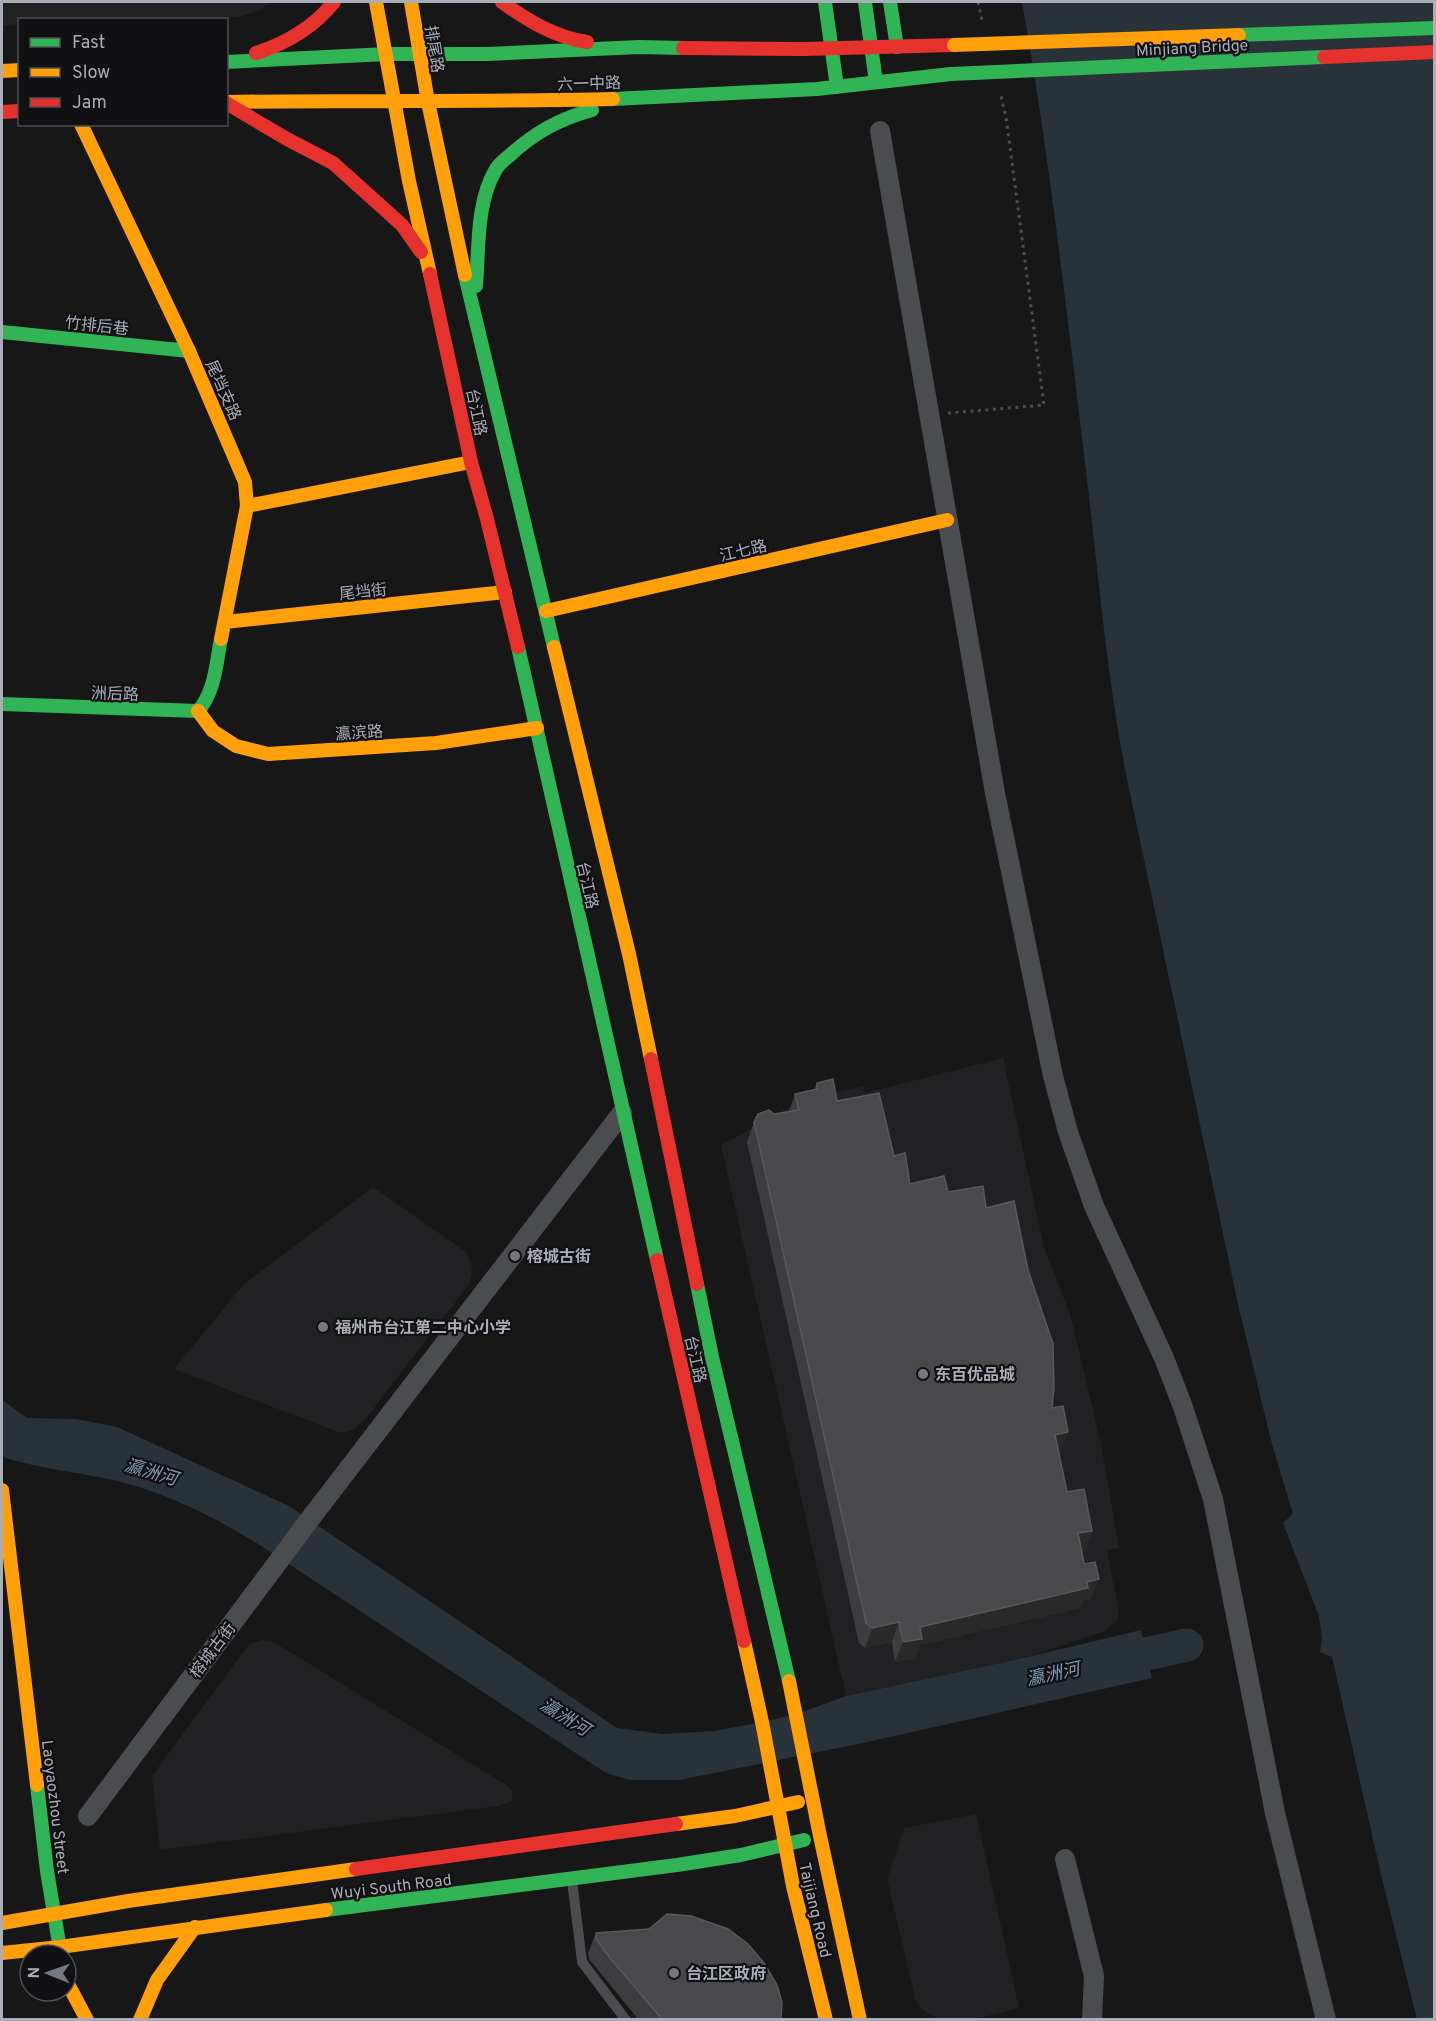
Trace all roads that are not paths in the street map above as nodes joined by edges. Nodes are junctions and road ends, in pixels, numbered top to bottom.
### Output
1 (334, 2) edge
2 (376, 2) edge
3 (411, 2) edge
4 (502, 2) edge
5 (825, 2) edge
6 (865, 2) edge
7 (890, 2) edge
8 (1434, 28) edge
9 (639, 47) junction
10 (871, 47) junction
11 (897, 47) junction
12 (832, 48) junction
13 (1434, 52) edge
14 (387, 54) junction
15 (418, 54) junction
16 (228, 62) edge
17 (228, 62) edge
18 (18, 70) edge
19 (2, 71) edge
20 (951, 74) joint
21 (876, 82) junction
22 (837, 87) junction
23 (640, 98) junction
24 (394, 101) junction
25 (428, 102) junction
26 (228, 103) edge
27 (228, 104) edge
28 (18, 111) edge
29 (2, 112) edge
30 (82, 126) edge
31 (880, 131) dead end
32 (431, 277) junction
33 (474, 320) junction
34 (2, 332) edge
35 (189, 351) junction
36 (471, 462) junction
37 (247, 506) junction
38 (947, 520) junction
39 (505, 592) junction
40 (546, 612) junction
41 (225, 622) junction
42 (2, 705) edge
43 (198, 711) junction
44 (537, 728) junction
45 (622, 1113) junction
46 (2, 1490) edge
47 (813, 1799) junction
48 (778, 1807) junction
49 (88, 1816) dead end
50 (820, 1836) junction
51 (785, 1845) junction
52 (1065, 1859) dead end
53 (572, 1880) junction
54 (55, 1915) junction
55 (2, 1923) edge
56 (195, 1927) junction
57 (60, 1943) edge
58 (78, 1948) edge
59 (18, 1952) edge
60 (2, 1953) edge
61 (78, 2002) edge
62 (87, 2019) edge
63 (140, 2019) edge
64 (626, 2019) edge
65 (826, 2019) edge
66 (860, 2019) edge
67 (1092, 2019) edge
68 (1326, 2019) edge

1 - 16 main road
2 - 14 main road
3 - 15 main road, 排尾路
4 - 9 main road
5 - 12 main road
6 - 10 main road
7 - 11 main road
8 - 11 main road, Minjiang Bridge, bridge
9 - 12 main road, 六一中路
9 - 15 main road, 六一中路
10 - 11 main road, Minjiang Bridge
10 - 12 main road, 六一中路
10 - 21 main road
12 - 22 main road
13 - 20 main road, Minjiang Bridge, bridge
14 - 15 main road, 六一中路
14 - 17 main road, 六一中路
14 - 24 main road, 台江路
15 - 25 main road, 排尾路
18 - 19 main road
20 - 21 main road, 六一中路
21 - 22 main road, 六一中路
22 - 23 main road, 六一中路
23 - 25 main road, 六一中路
23 - 33 main road
24 - 25 main road, 六一中路
24 - 26 main road, 六一中路
24 - 32 main road, 台江路
25 - 33 main road, 台江路
27 - 32 main road
28 - 29 main road
30 - 35 main road, 尾垱支路
31 - 38 street
32 - 36 main road, 台江路
33 - 40 main road, 台江路
34 - 35 main road, 竹排后巷
35 - 37 main road, 尾垱支路
36 - 37 main road
36 - 39 main road, 台江路
37 - 41 main road, 尾垱支路
38 - 40 main road, 江七路
38 - 68 street
39 - 41 main road, 尾垱街
39 - 44 main road, 台江路
40 - 47 main road, 台江路
41 - 43 main road, 尾垱支路
42 - 43 main road, 洲后路
43 - 44 main road, 瀛滨路
44 - 45 main road, 台江路
45 - 48 main road, 台江路
45 - 49 street, 榕城古街
46 - 54 main road, Laoyaozhou Street
47 - 48 main road, Wuyi South Road
47 - 50 main road
48 - 51 main road, Taijiang Road
48 - 54 main road, Wuyi South Road
50 - 51 main road, Wuyi South Road
50 - 66 main road, Taijiang Road
51 - 53 main road, Wuyi South Road
51 - 65 main road, Taijiang Road
52 - 67 street
53 - 56 main road, Wuyi South Road
53 - 64 lane
54 - 55 main road, Wuyi South Road
54 - 57 main road, Laoyaozhou Street
56 - 58 main road, Wuyi South Road
56 - 63 main road
59 - 60 main road, Wuyi South Road
61 - 62 main road

